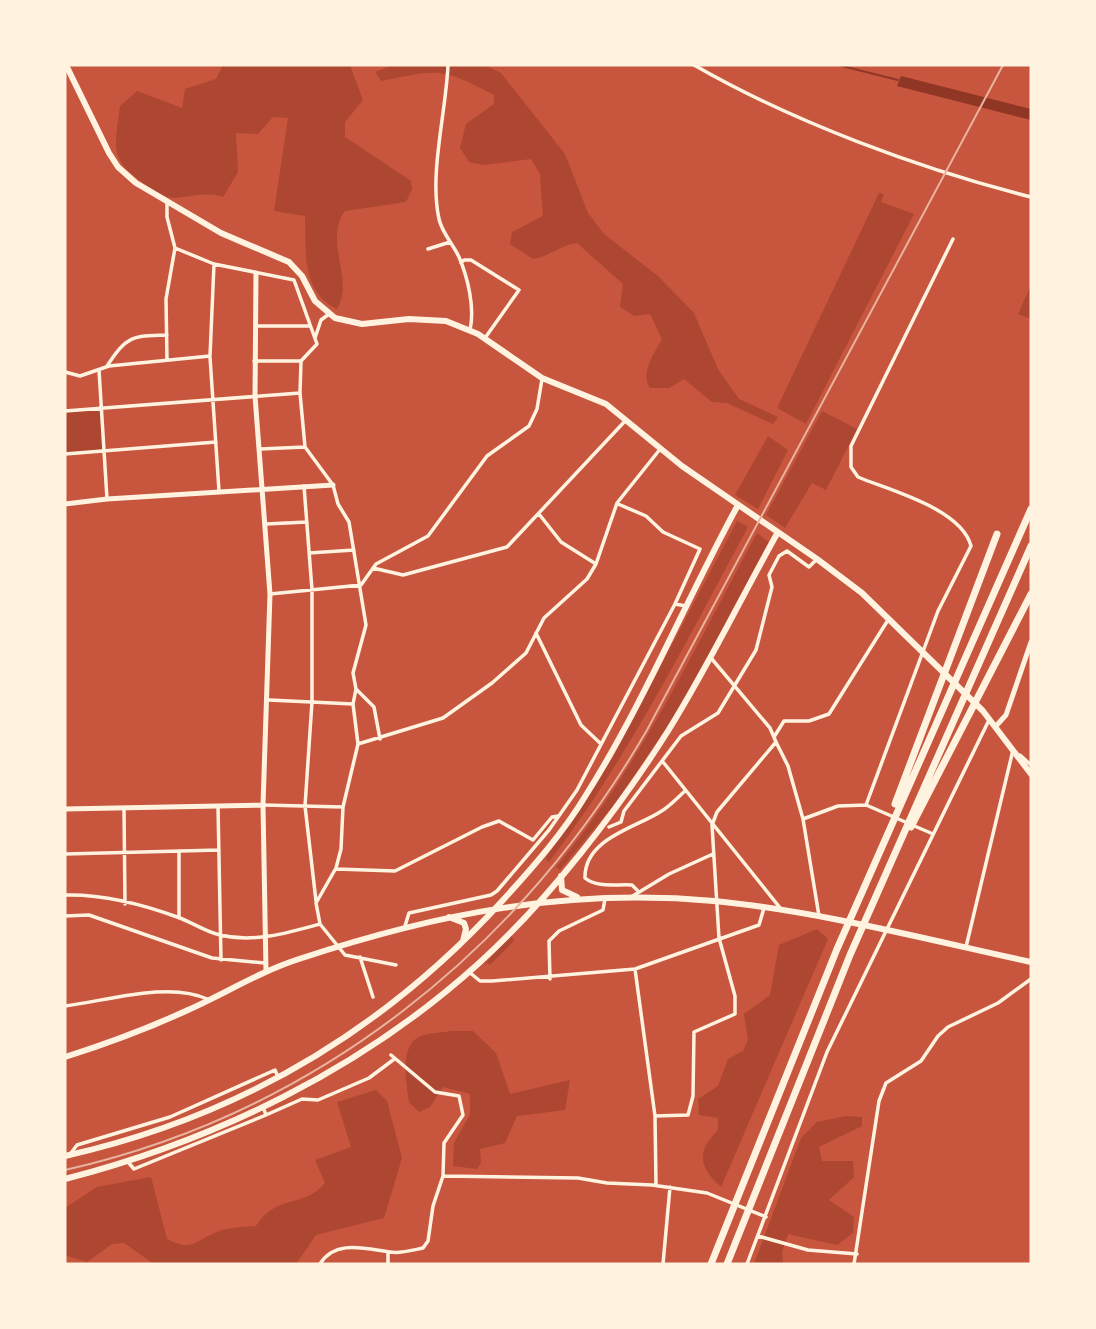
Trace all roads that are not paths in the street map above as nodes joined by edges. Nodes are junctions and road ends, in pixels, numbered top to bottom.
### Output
1 (66, 65) edge
2 (448, 65) edge
3 (694, 65) edge
4 (1031, 197) edge
5 (167, 202) junction
6 (953, 239) dead end
7 (450, 242) junction
8 (175, 248) junction
9 (428, 249) dead end
10 (461, 263) junction
11 (214, 264) junction
12 (256, 273) junction
13 (329, 314) junction
14 (255, 326) junction
15 (310, 326) junction
16 (470, 330) junction
17 (167, 335) junction
18 (315, 338) junction
19 (485, 338) junction
20 (210, 356) junction
21 (167, 360) junction
22 (254, 361) junction
23 (301, 361) junction
24 (106, 368) junction
25 (99, 370) junction
26 (65, 372) edge
27 (542, 378) junction
28 (300, 393) junction
29 (255, 396) junction
30 (213, 399) junction
31 (102, 407) junction
32 (65, 411) edge
33 (627, 419) junction
34 (216, 442) junction
35 (305, 447) junction
36 (260, 449) junction
37 (661, 449) junction
38 (105, 452) junction
39 (65, 454) edge
40 (304, 484) junction
41 (333, 485) junction
42 (263, 488) junction
43 (219, 491) junction
44 (107, 499) junction
45 (617, 503) junction
46 (65, 504) edge
47 (738, 505) junction
48 (1031, 509) edge
49 (539, 514) junction
50 (307, 522) junction
51 (266, 524) junction
52 (778, 532) junction
53 (997, 534) dead end
54 (1031, 546) edge
55 (354, 550) junction
56 (309, 554) junction
57 (817, 559) junction
58 (596, 564) junction
59 (373, 568) junction
60 (361, 584) junction
61 (312, 590) junction
62 (270, 593) junction
63 (1031, 594) edge
64 (675, 604) junction
65 (686, 606) junction
66 (889, 619) junction
67 (536, 633) junction
68 (1031, 642) edge
69 (924, 653) junction
70 (709, 657) junction
71 (734, 686) junction
72 (356, 688) junction
73 (269, 700) junction
74 (312, 702) junction
75 (353, 704) junction
76 (990, 719) junction
77 (996, 726) junction
78 (380, 738) junction
79 (775, 739) junction
80 (358, 744) junction
81 (601, 744) junction
82 (1016, 751) junction
83 (663, 762) junction
84 (1031, 765) edge
85 (1031, 774) edge
86 (685, 791) junction
87 (263, 805) junction
88 (866, 805) junction
89 (218, 806) junction
90 (305, 806) junction
91 (344, 807) junction
92 (124, 808) junction
93 (65, 809) edge
94 (559, 816) junction
95 (803, 819) junction
96 (712, 825) junction
97 (609, 827) dead end
98 (933, 834) junction
99 (881, 844) junction
100 (219, 850) junction
101 (179, 851) junction
102 (125, 853) junction
103 (65, 854) edge
104 (713, 854) junction
105 (335, 869) junction
106 (563, 872) junction
107 (637, 890) junction
108 (65, 895) edge
109 (877, 895) junction
110 (605, 897) junction
111 (586, 898) junction
112 (630, 898) junction
113 (538, 902) junction
114 (716, 902) junction
115 (316, 903) junction
116 (125, 904) junction
117 (497, 907) junction
118 (765, 908) junction
119 (782, 910) junction
120 (65, 916) edge
121 (440, 917) junction
122 (179, 918) junction
123 (819, 918) junction
124 (320, 924) junction
125 (405, 926) junction
126 (888, 933) junction
127 (220, 935) junction
128 (265, 938) junction
129 (719, 938) junction
130 (461, 945) junction
131 (337, 947) junction
132 (966, 948) junction
133 (360, 957) junction
134 (221, 960) junction
135 (1031, 962) edge
136 (396, 965) dead end
137 (265, 967) junction
138 (635, 969) junction
139 (469, 972) junction
140 (550, 979) junction
141 (1031, 979) edge
142 (373, 997) dead end
143 (209, 1000) junction
144 (65, 1006) edge
145 (391, 1055) dead end
146 (65, 1057) edge
147 (394, 1060) junction
148 (262, 1107) junction
149 (266, 1115) junction
150 (655, 1116) junction
151 (67, 1155) edge
152 (128, 1162) junction
153 (443, 1176) junction
154 (65, 1179) edge
155 (656, 1185) junction
156 (670, 1187) junction
157 (764, 1216) junction
158 (758, 1236) junction
159 (388, 1252) junction
160 (857, 1254) junction
161 (320, 1264) edge
162 (388, 1264) edge
163 (663, 1264) edge
164 (711, 1264) edge
165 (727, 1264) edge
166 (747, 1264) edge
167 (854, 1264) edge

1 - 5 main road
2 - 7 street
3 - 4 street
5 - 8 street
5 - 13 main road
6 - 69 street
7 - 9 street
7 - 10 street
8 - 11 street
8 - 17 street
10 - 16 street
10 - 19 street
11 - 12 street
11 - 20 street
12 - 14 street
12 - 15 street
13 - 16 main road
13 - 18 street
14 - 15 street
14 - 22 street
15 - 18 street
16 - 19 main road
17 - 21 street
17 - 24 street
18 - 23 street
19 - 27 main road
20 - 21 street
20 - 30 street
21 - 24 street
22 - 23 street
22 - 29 street
23 - 28 street
24 - 25 street
25 - 26 street
25 - 31 street
27 - 33 main road
27 - 59 street
28 - 29 street
28 - 35 street
29 - 30 street
29 - 36 street
30 - 31 street
30 - 34 street
31 - 32 street
31 - 38 street
33 - 37 main road
33 - 49 street
34 - 38 street
34 - 43 street
35 - 36 street
35 - 41 street
36 - 42 street
37 - 45 street
37 - 47 main road
38 - 39 street
38 - 44 street
40 - 41 street
40 - 42 street
40 - 50 street
41 - 55 street
42 - 43 street
42 - 51 street
43 - 44 street
44 - 46 street
45 - 58 street
45 - 64 street
47 - 52 main road
47 - 65 main road
48 - 99 highway
49 - 58 street
49 - 59 street
50 - 51 street
50 - 56 street
51 - 62 street
52 - 57 main road
52 - 70 main road
53 - 99 highway
54 - 109 highway
55 - 56 street
55 - 60 street
56 - 61 street
57 - 66 main road
57 - 71 street
58 - 67 street
59 - 60 street
60 - 61 street
60 - 72 street
61 - 62 street
61 - 74 street
62 - 73 street
63 - 109 highway
64 - 65 street
64 - 81 street
65 - 117 main road
66 - 69 main road
66 - 79 street
67 - 78 street
67 - 81 street
68 - 77 street
69 - 76 main road
69 - 88 street
70 - 71 street
70 - 106 main road
71 - 79 street
71 - 83 street
72 - 75 street
72 - 78 street
73 - 74 street
73 - 87 street
74 - 75 street
74 - 90 street
75 - 80 street
76 - 77 main road
76 - 98 street
77 - 82 main road
78 - 80 street
79 - 95 street
79 - 96 street
80 - 91 street
81 - 94 street
82 - 84 street
82 - 85 main road
82 - 132 street
83 - 86 street
83 - 97 street
86 - 96 street
86 - 107 street
87 - 89 street
87 - 90 street
87 - 128 street
88 - 95 street
88 - 98 street
89 - 92 street
89 - 100 street
90 - 91 street
90 - 115 street
91 - 105 street
92 - 93 street
92 - 102 street
94 - 105 street
94 - 125 street
95 - 123 street
96 - 104 street
96 - 119 street
98 - 126 street
99 - 164 highway
100 - 101 street
100 - 127 street
101 - 102 street
101 - 122 street
102 - 103 street
102 - 116 street
104 - 107 street
104 - 114 street
105 - 115 street
106 - 111 main road
106 - 113 main road
107 - 112 street
108 - 116 street
109 - 165 highway
110 - 111 main road
110 - 112 main road
110 - 140 street
111 - 113 main road
112 - 114 main road
113 - 117 main road
113 - 139 main road
114 - 118 main road
114 - 129 street
115 - 124 street
116 - 122 street
117 - 121 main road
117 - 130 main road
118 - 119 main road
118 - 129 street
119 - 123 main road
120 - 134 street
121 - 125 main road
121 - 130 main road
122 - 127 street
123 - 126 main road
124 - 128 street
124 - 131 street
125 - 131 main road
126 - 132 main road
126 - 157 street
127 - 128 street
127 - 134 street
128 - 137 street
129 - 138 street
129 - 150 street
130 - 151 main road
131 - 133 street
131 - 137 main road
132 - 135 main road
133 - 136 street
133 - 142 street
134 - 137 street
137 - 143 main road
138 - 140 street
138 - 150 street
139 - 140 street
139 - 148 main road
141 - 160 street
143 - 144 street
143 - 146 main road
145 - 147 street
147 - 149 street
147 - 153 street
148 - 149 street
148 - 152 main road
149 - 152 street
150 - 155 street
152 - 154 main road
153 - 155 street
153 - 159 street
155 - 156 street
156 - 157 street
156 - 163 street
157 - 158 street
158 - 160 street
158 - 166 street
159 - 161 street
159 - 162 street
160 - 167 street

